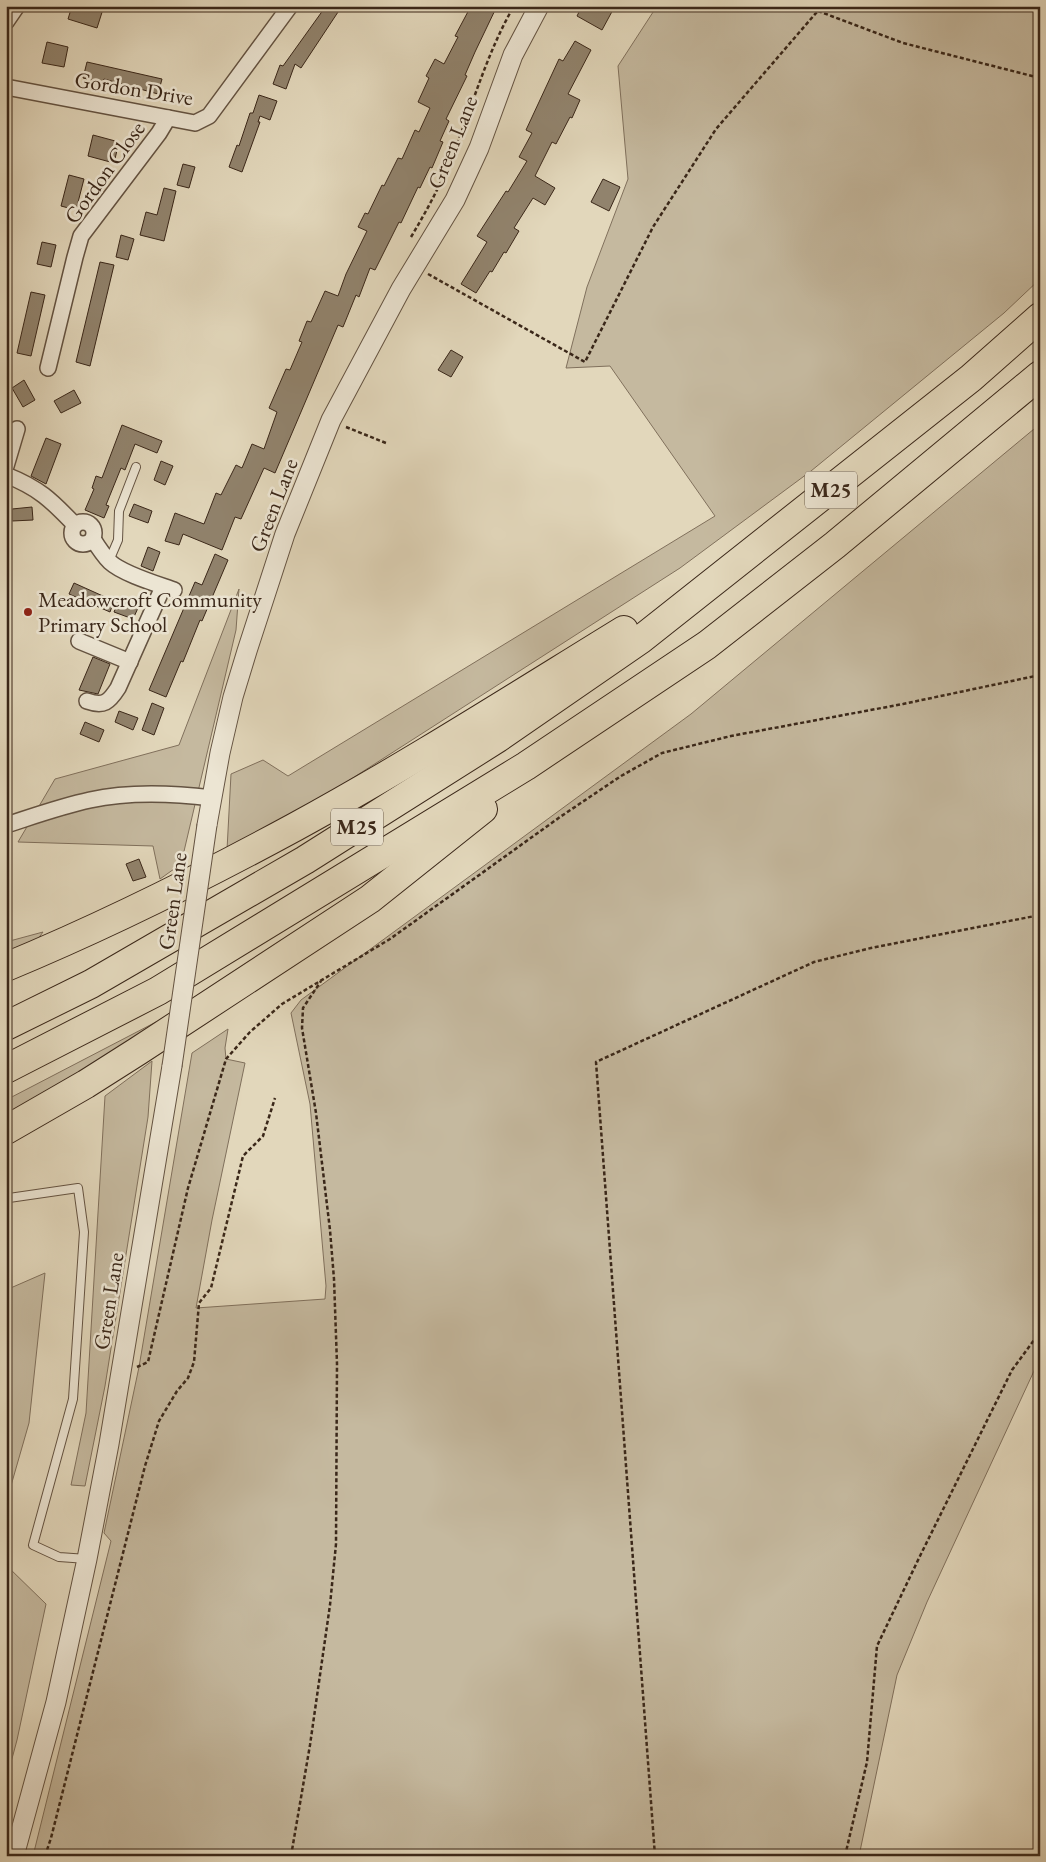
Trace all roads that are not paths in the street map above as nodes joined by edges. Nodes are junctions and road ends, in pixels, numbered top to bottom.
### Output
1 (17, 6) edge
2 (290, 6) edge
3 (539, 6) edge
4 (6, 22) edge
5 (6, 87) edge
6 (168, 118) junction
7 (1040, 317) edge
8 (49, 368) dead end
9 (1040, 375) edge
10 (17, 428) dead end
11 (6, 466) edge
12 (136, 466) dead end
13 (6, 475) edge
14 (109, 561) junction
15 (690, 601) junction
16 (79, 641) dead end
17 (130, 662) junction
18 (87, 701) dead end
19 (526, 766) junction
20 (212, 798) junction
21 (6, 825) edge
22 (6, 967) edge
23 (6, 1026) edge
24 (6, 1069) edge
25 (6, 1130) edge
26 (9, 1198) dead end
27 (87, 1559) junction
28 (14, 1856) edge

1 - 4 street
2 - 6 street, Gordon Drive
3 - 20 street, Green Lane
5 - 6 street, Gordon Drive
6 - 8 street, Gordon Close
7 - 15 highway, M25
9 - 19 highway, M25
10 - 11 street
12 - 14 lane
13 - 14 street
14 - 17 street
15 - 22 highway, M25
15 - 23 highway, M25
16 - 17 street
17 - 18 street
19 - 24 highway, M25
19 - 25 highway, M25
20 - 21 street
20 - 27 street, Green Lane, bridge
26 - 27 lane
27 - 28 street, Green Lane

